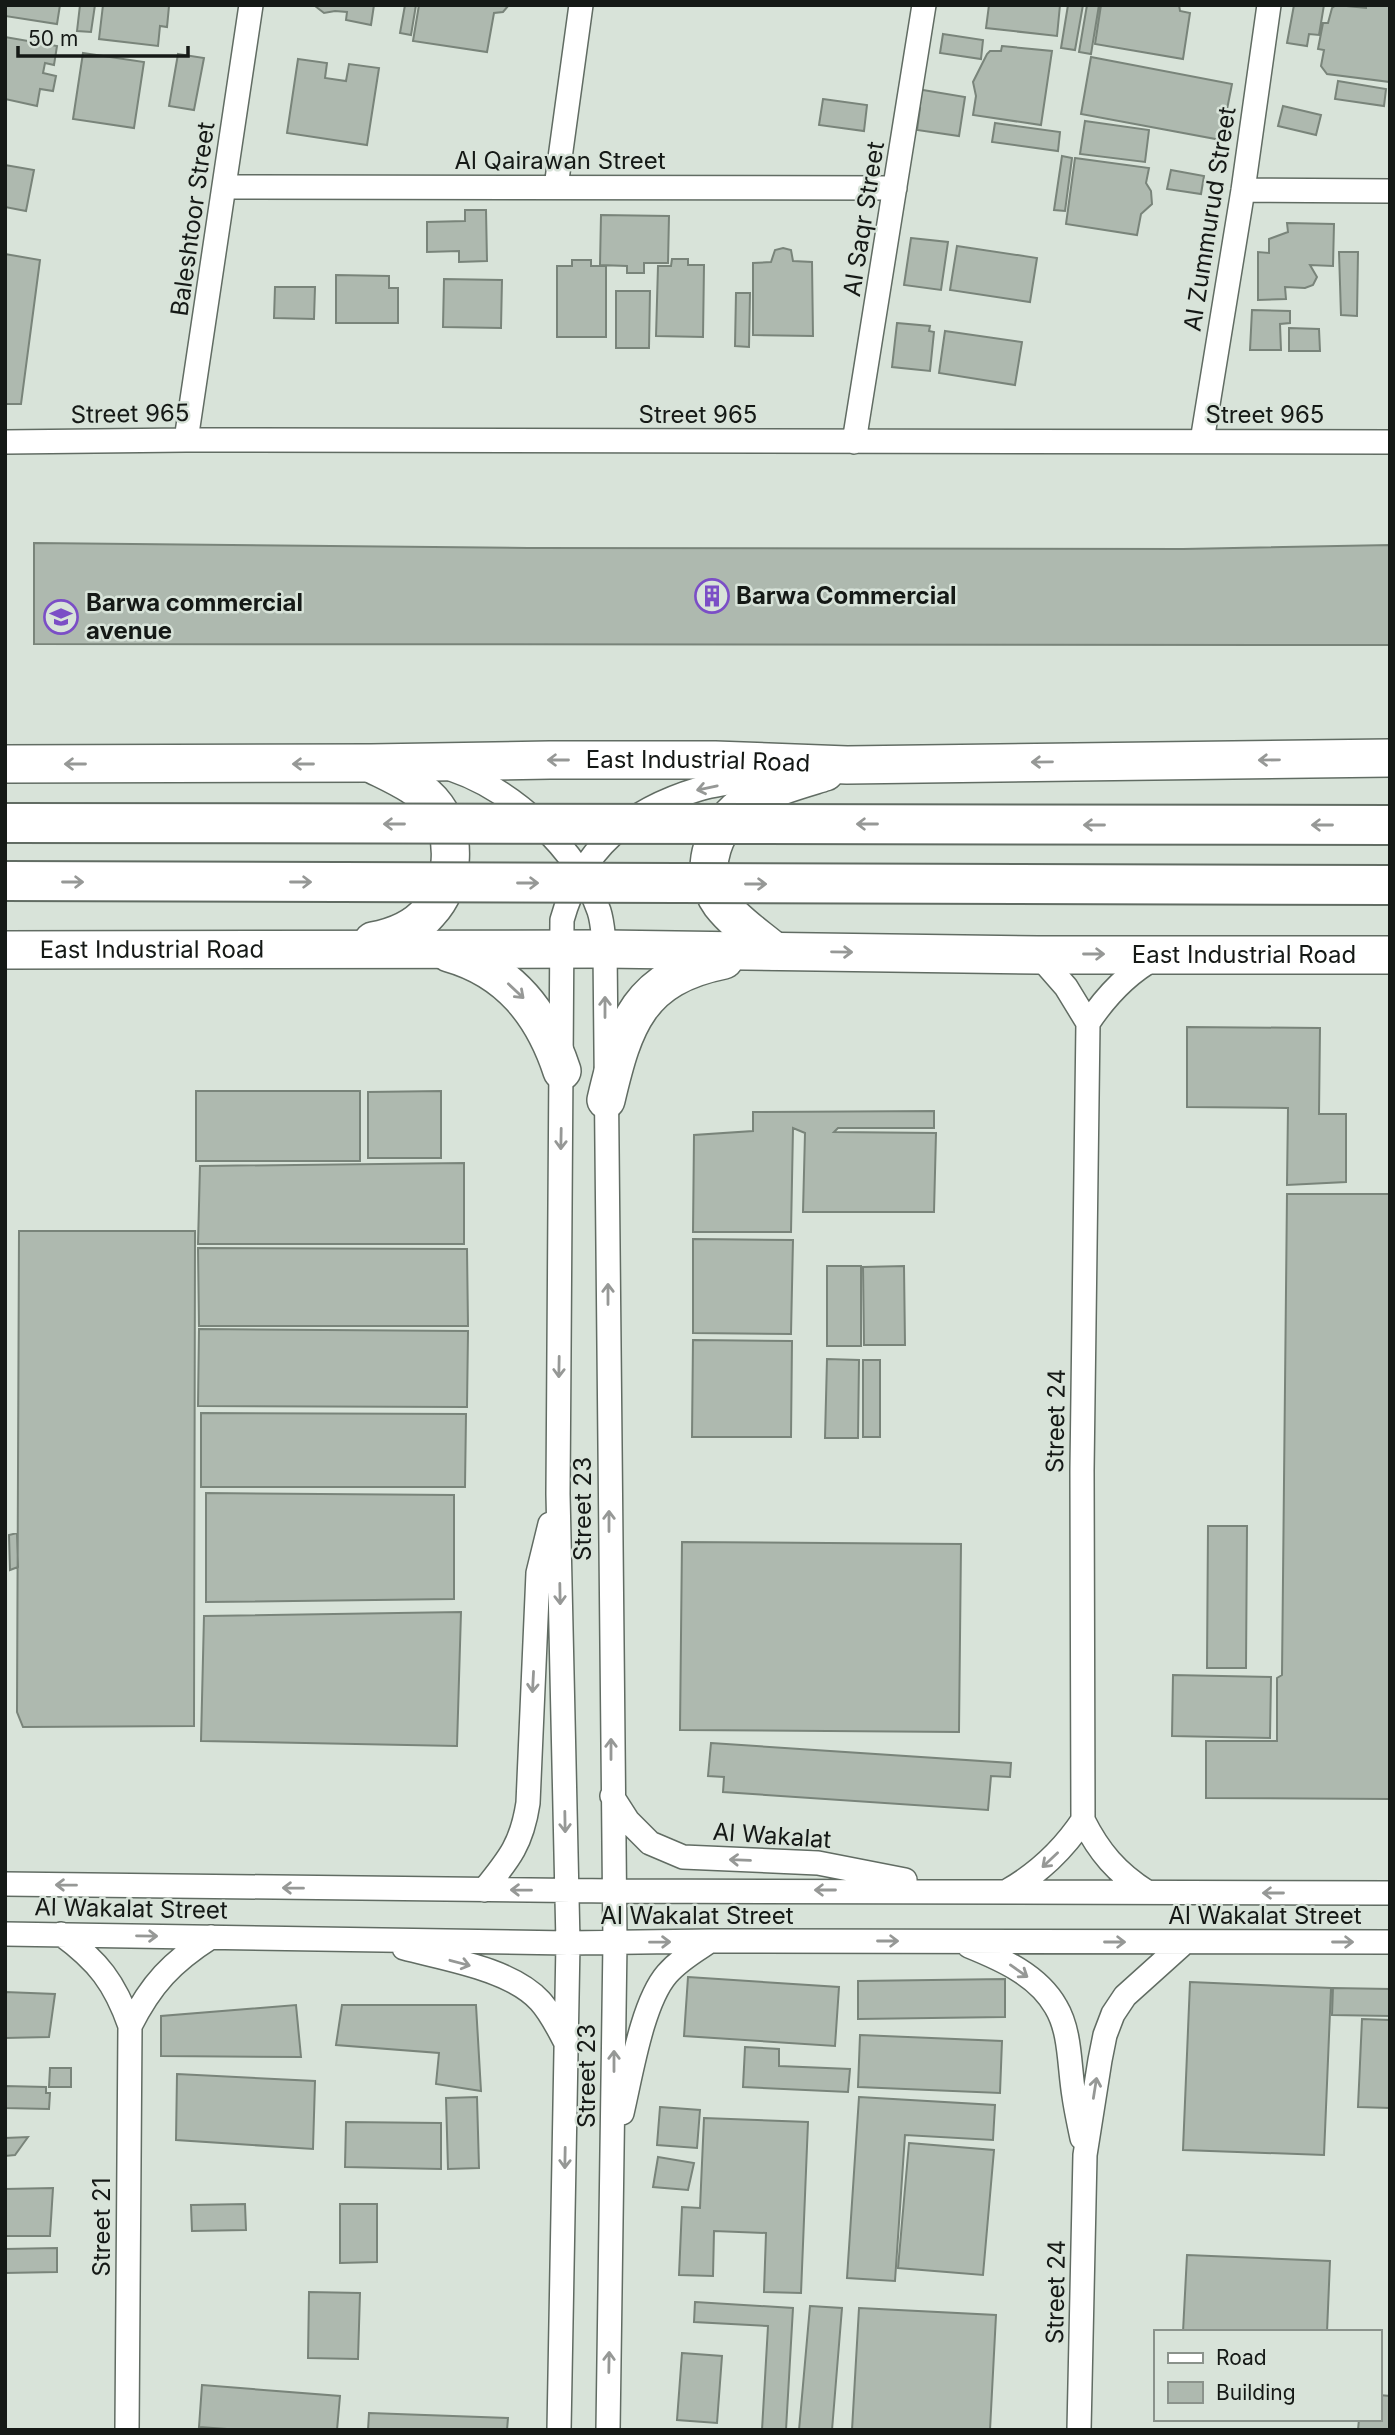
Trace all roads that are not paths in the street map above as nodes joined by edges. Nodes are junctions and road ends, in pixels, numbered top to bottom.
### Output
1 (251, 5) edge
2 (581, 5) edge
3 (924, 5) edge
4 (1269, 5) edge
5 (224, 187) junction
6 (556, 187) junction
7 (895, 188) junction
8 (1243, 190) junction
9 (1390, 191) edge
10 (186, 440) junction
11 (1202, 441) junction
12 (5, 442) edge
13 (854, 442) junction
14 (1390, 442) edge
15 (1390, 758) edge
16 (431, 762) junction
17 (5, 764) edge
18 (371, 764) junction
19 (847, 765) junction
20 (5, 823) edge
21 (1390, 825) edge
22 (579, 873) junction
23 (5, 881) edge
24 (1390, 885) edge
25 (338, 949) junction
26 (435, 949) junction
27 (562, 949) junction
28 (605, 949) junction
29 (5, 950) edge
30 (774, 951) junction
31 (1162, 954) junction
32 (1038, 955) junction
33 (1390, 955) edge
34 (1088, 1023) junction
35 (562, 1071) junction
36 (606, 1100) junction
37 (558, 1494) junction
38 (612, 1796) junction
39 (1083, 1821) junction
40 (5, 1884) edge
41 (484, 1889) junction
42 (567, 1890) junction
43 (952, 1890) junction
44 (613, 1891) junction
45 (1009, 1891) junction
46 (1147, 1892) junction
47 (1390, 1893) edge
48 (5, 1934) edge
49 (61, 1934) junction
50 (211, 1937) junction
51 (371, 1939) junction
52 (710, 1941) junction
53 (958, 1941) junction
54 (615, 1942) junction
55 (1185, 1942) junction
56 (1390, 1942) edge
57 (568, 1943) junction
58 (130, 2026) junction
59 (567, 2045) junction
60 (613, 2150) junction
61 (1085, 2155) junction
62 (127, 2430) edge
63 (559, 2430) edge
64 (608, 2430) edge
65 (1079, 2430) edge

1 - 5 street, Baleshtoor Street
2 - 6 street
3 - 7 street, Al Saqr Street
4 - 8 street, Al Zummurud Street
5 - 6 street, Al Qairawan Street
5 - 10 street, Baleshtoor Street
6 - 7 street, Al Qairawan Street
7 - 13 street, Al Saqr Street
8 - 9 street
8 - 11 street, Al Zummurud Street
10 - 12 street, Street 965
10 - 13 street, Street 965
11 - 13 street, Street 965
11 - 14 street, Street 965
15 -> 19 main road, East Industrial Road
16 - 18 main road, East Industrial Road
19 -> 16 main road, East Industrial Road
16 - 22 street, Street 23
18 -> 17 main road, East Industrial Road
18 - 25 main road
19 -> 22 street, Street 23
19 - 30 main road
21 -> 20 highway, bridge
22 - 27 street, Street 23
22 - 28 street, Street 23
23 -> 24 highway, bridge
25 - 26 main road, East Industrial Road
25 - 29 main road, East Industrial Road
26 - 27 main road, East Industrial Road
26 -> 35 main road
27 - 28 main road, East Industrial Road
27 - 35 street, Street 23
28 - 30 main road, East Industrial Road
36 -> 28 street, Street 23
30 -> 32 main road, East Industrial Road
30 - 36 main road
32 -> 31 main road, East Industrial Road
31 - 33 main road, East Industrial Road
31 - 34 street
32 - 34 street
34 - 39 street, Street 24
35 -> 37 street, Street 23
38 -> 36 street, Street 23
37 -> 41 street, Street 23
37 -> 42 street, Street 23
43 -> 38 street, Al Wakalat
38 - 44 street, Street 23
39 -> 45 street
39 - 46 street, Street 24
41 -> 40 street, Al Wakalat Street
42 -> 41 street, Al Wakalat Street
42 - 44 street, Al Wakalat Street
42 - 57 street, Street 23
43 -> 44 street, Al Wakalat Street
43 - 45 street, Al Wakalat Street
44 - 54 street, Street 23
45 - 46 street, Al Wakalat Street
47 -> 46 street, Al Wakalat Street
48 - 49 street, Al Wakalat Street
49 -> 50 street, Al Wakalat Street
49 - 58 street, Street 21
50 - 51 street, Al Wakalat Street
50 - 58 street, Street 21
51 - 57 street, Al Wakalat Street
51 -> 59 street
52 -> 53 street, Al Wakalat Street
54 -> 52 street, Al Wakalat Street
52 - 60 street, Street 23
53 -> 55 street, Al Wakalat Street
53 -> 61 street, Street 24
54 - 57 street, Al Wakalat Street
60 -> 54 street, Street 23
55 -> 56 street, Al Wakalat Street
61 -> 55 street, Street 24
57 - 59 street, Street 23
58 - 62 street, Street 21
59 -> 63 street, Street 23
64 -> 60 street, Street 23
61 - 65 street, Street 24

